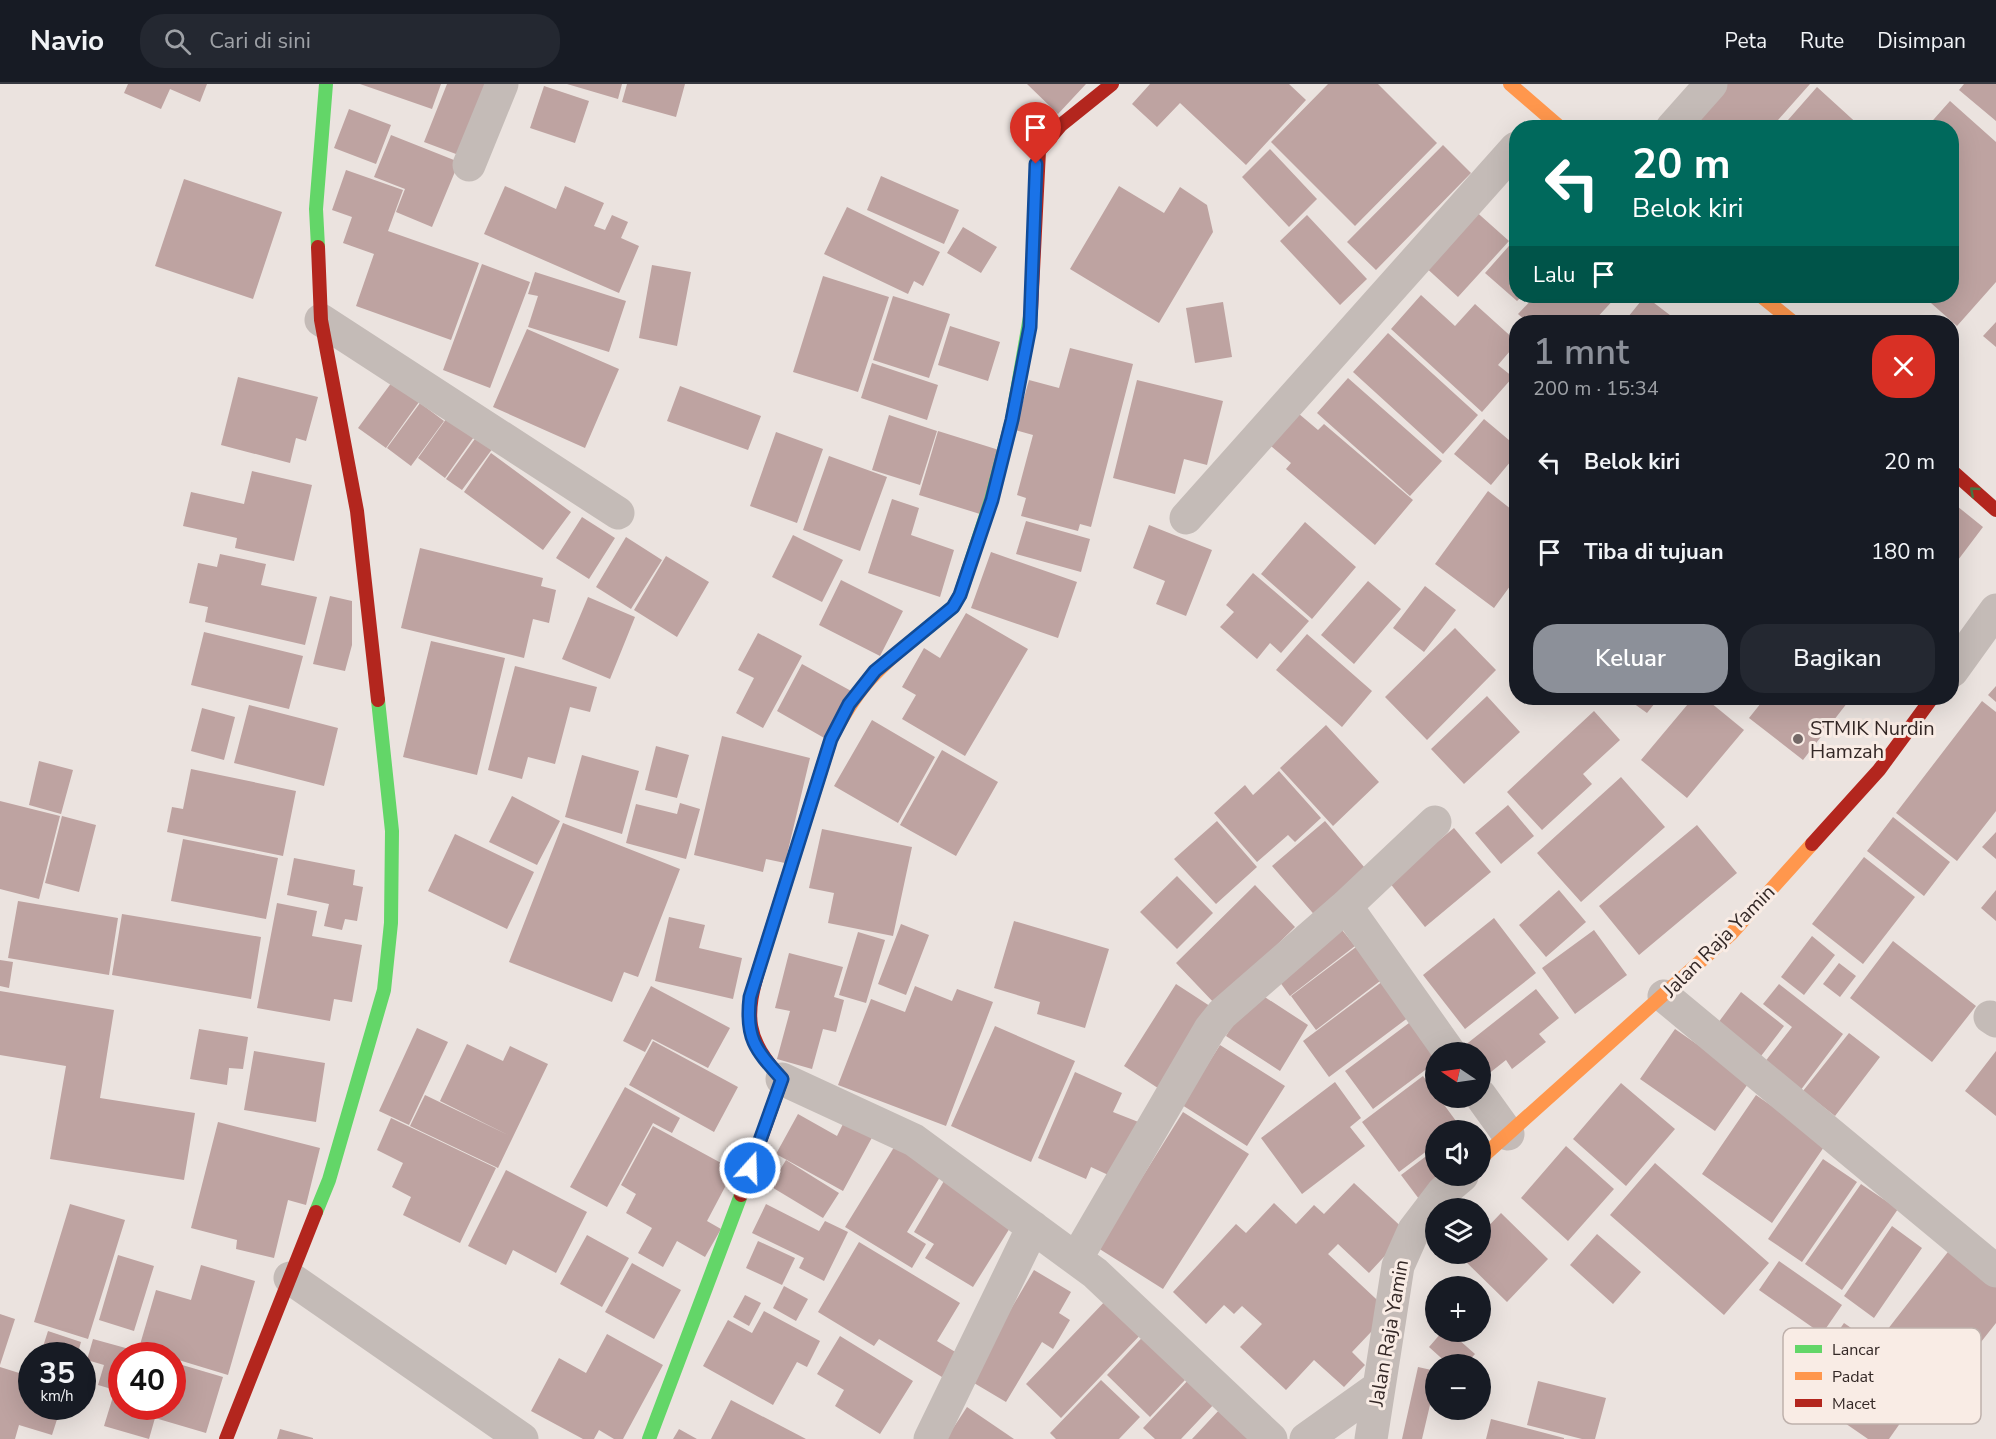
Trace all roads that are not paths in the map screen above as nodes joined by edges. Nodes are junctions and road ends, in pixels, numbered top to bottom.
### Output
1 (326, 84) edge
2 (502, 84) edge
3 (1112, 84) edge
4 (1510, 84) edge
5 (1711, 84) edge
6 (1544, 120) edge
7 (1679, 120) edge
8 (1509, 156) edge
9 (470, 165) dead end
10 (1770, 303) edge
11 (1784, 315) edge
12 (321, 320) junction
13 (1959, 477) edge
14 (1996, 510) edge
15 (618, 513) dead end
16 (1186, 518) dead end
17 (1996, 610) edge
18 (1959, 661) edge
19 (1927, 705) edge
20 (1436, 822) dead end
21 (1346, 906) junction
22 (1664, 996) junction
23 (1442, 1042) edge
24 (782, 1079) junction
25 (1489, 1108) edge
26 (1508, 1134) junction
27 (1491, 1149) edge
28 (1450, 1186) edge
29 (1033, 1227) junction
30 (1076, 1259) junction
31 (1996, 1271) edge
32 (291, 1278) junction
33 (1379, 1387) junction
34 (226, 1439) edge
35 (521, 1439) edge
36 (649, 1439) edge
37 (930, 1439) edge
38 (1270, 1439) edge
39 (1306, 1439) edge
40 (1371, 1439) edge

1 - 12 street
2 - 9 street
3 - 24 street
4 - 6 street
5 - 7 street
8 - 16 street
10 - 11 street
12 - 15 street
12 - 32 street
14 -> 13 street
17 - 18 street
19 - 22 street, Jalan Raja Yamin
20 - 21 street
21 - 23 street
21 - 30 street
22 - 26 street, Jalan Raja Yamin
22 - 31 street
24 - 29 street
24 - 36 street
25 - 26 street
26 - 27 street, Jalan Raja Yamin
28 - 33 street, Jalan Raja Yamin
29 - 30 street
29 - 37 street
30 - 38 street
32 - 34 street
32 - 35 street
33 - 39 street
33 - 40 street, Jalan Raja Yamin

